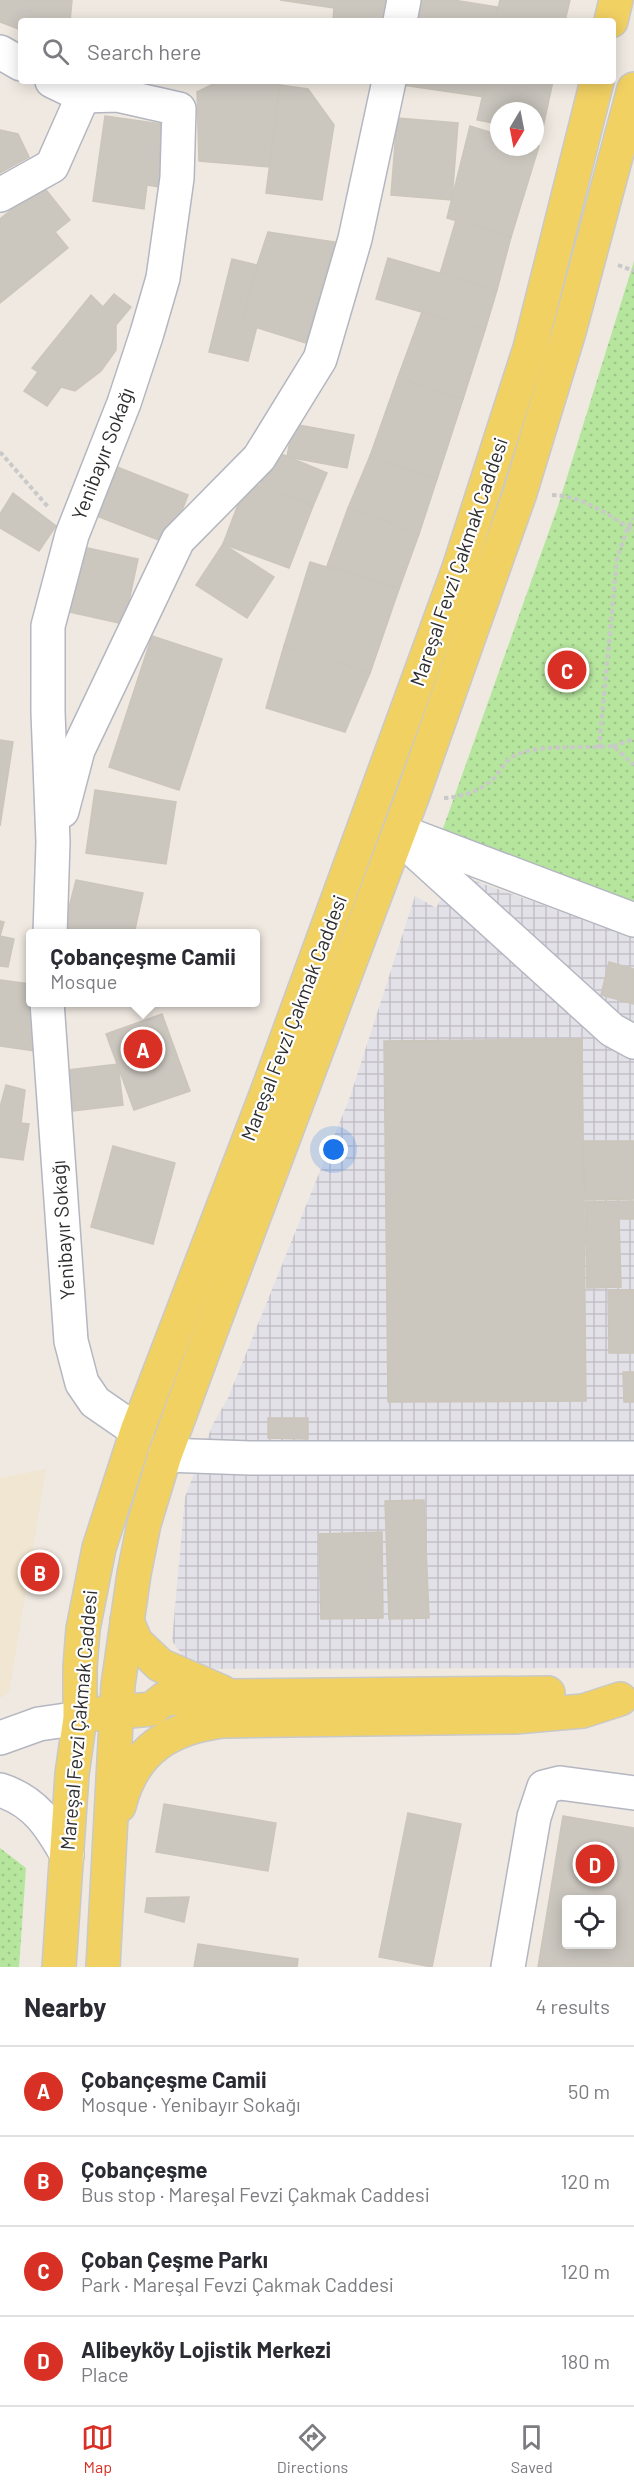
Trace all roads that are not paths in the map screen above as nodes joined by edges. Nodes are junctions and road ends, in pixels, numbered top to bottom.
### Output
1 (404, 0) edge
2 (616, 0) edge
3 (401, 18) edge
4 (612, 18) edge
5 (0, 52) edge
6 (18, 62) edge
7 (58, 84) edge
8 (388, 84) edge
9 (596, 84) edge
10 (634, 89) edge
11 (83, 96) junction
12 (628, 133) edge
13 (0, 195) edge
14 (400, 831) junction
15 (53, 842) junction
16 (634, 920) edge
17 (50, 929) edge
18 (47, 1007) edge
19 (634, 1042) edge
20 (137, 1431) junction
21 (165, 1455) junction
22 (634, 1458) edge
23 (126, 1621) junction
24 (233, 1696) junction
25 (627, 1699) edge
26 (117, 1711) junction
27 (80, 1718) junction
28 (0, 1737) edge
29 (0, 1790) edge
30 (634, 1793) edge
31 (110, 1841) junction
32 (68, 1855) junction
33 (59, 1967) edge
34 (102, 1967) edge
35 (508, 1967) edge

1 - 3 street
2 - 4 main road
5 - 6 street
7 - 11 street, Yenibayır Sokağı
8 - 15 street
9 - 20 main road, Mareşal Fevzi Çakmak Caddesi
10 - 12 main road, Mareşal Fevzi Çakmak Caddesi
11 - 13 street
11 - 15 street, Yenibayır Sokağı
12 - 14 main road, Mareşal Fevzi Çakmak Caddesi
14 - 16 street
14 - 19 street
14 - 21 main road, Mareşal Fevzi Çakmak Caddesi
15 - 17 street, Yenibayır Sokağı
18 - 20 street, Yenibayır Sokağı
20 - 27 main road, Mareşal Fevzi Çakmak Caddesi
21 - 22 street
21 - 23 main road, Mareşal Fevzi Çakmak Caddesi
23 - 24 main road
23 - 26 main road, Mareşal Fevzi Çakmak Caddesi
24 - 25 main road
24 - 26 main road
25 - 31 main road
26 - 27 main road
26 - 31 main road, Mareşal Fevzi Çakmak Caddesi
27 - 28 street
27 - 32 main road, Mareşal Fevzi Çakmak Caddesi
29 - 32 street
30 - 35 street
31 - 34 main road, Mareşal Fevzi Çakmak Caddesi
32 - 33 main road, Mareşal Fevzi Çakmak Caddesi

